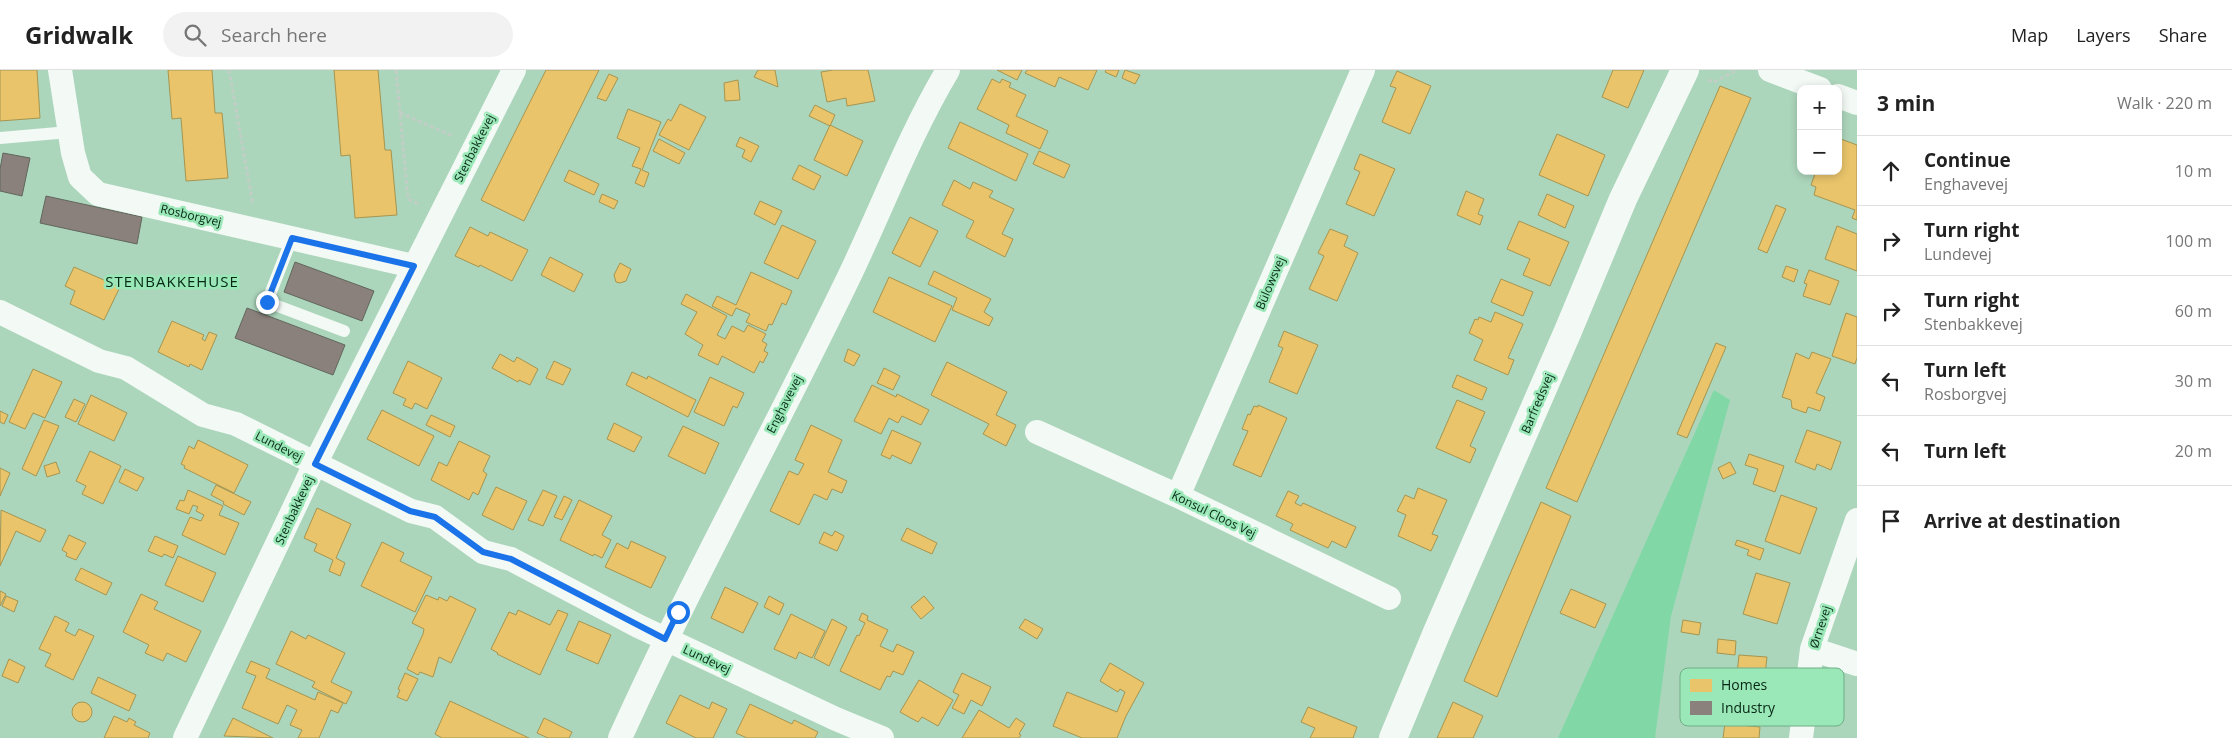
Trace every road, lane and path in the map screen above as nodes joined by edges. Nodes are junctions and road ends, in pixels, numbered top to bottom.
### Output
1 (60, 70) edge
2 (229, 70) edge
3 (396, 70) edge
4 (514, 70) edge
5 (948, 70) edge
6 (1363, 70) edge
7 (1685, 70) edge
8 (1770, 70) edge
9 (1809, 85) edge
10 (1842, 97) edge
11 (1857, 103) edge
12 (400, 114) junction
13 (69, 132) junction
14 (0, 138) edge
15 (475, 146) junction
16 (440, 214) junction
17 (257, 230) junction
18 (292, 238) junction
19 (414, 266) junction
20 (2, 318) edge
21 (344, 331) dead end
22 (1038, 432) dead end
23 (315, 464) junction
24 (1178, 496) junction
25 (1857, 520) edge
26 (1389, 598) dead end
27 (665, 639) junction
28 (1812, 649) junction
29 (1857, 664) edge
30 (1810, 668) edge
31 (185, 738) edge
32 (620, 738) edge
33 (882, 738) edge
34 (1393, 738) edge

1 - 13 street, Rosborgvej
2 - 17 path
3 - 12 path
4 - 15 street, Stenbakkevej
5 - 27 street, Enghavevej
6 - 24 street, Bülowsvej
7 - 34 street, Barfredsvej
8 - 9 street
10 - 11 street
12 - 15 path
12 - 16 path
13 - 14 lane
13 - 17 street, Rosborgvej
15 - 16 street, Stenbakkevej
16 - 19 street, Stenbakkevej
17 - 18 street, Rosborgvej
18 - 19 street, Rosborgvej
18 - 21 lane
19 - 23 street, Stenbakkevej
20 - 23 street, Lundevej
22 - 24 street, Konsul Cloos Vej
23 - 27 street, Lundevej
23 - 31 street, Stenbakkevej
24 - 26 street, Konsul Cloos Vej
25 - 28 street, Ørnevej
27 - 32 street, Enghavevej
27 - 33 street, Lundevej
28 - 29 street
28 - 30 street, Ørnevej

